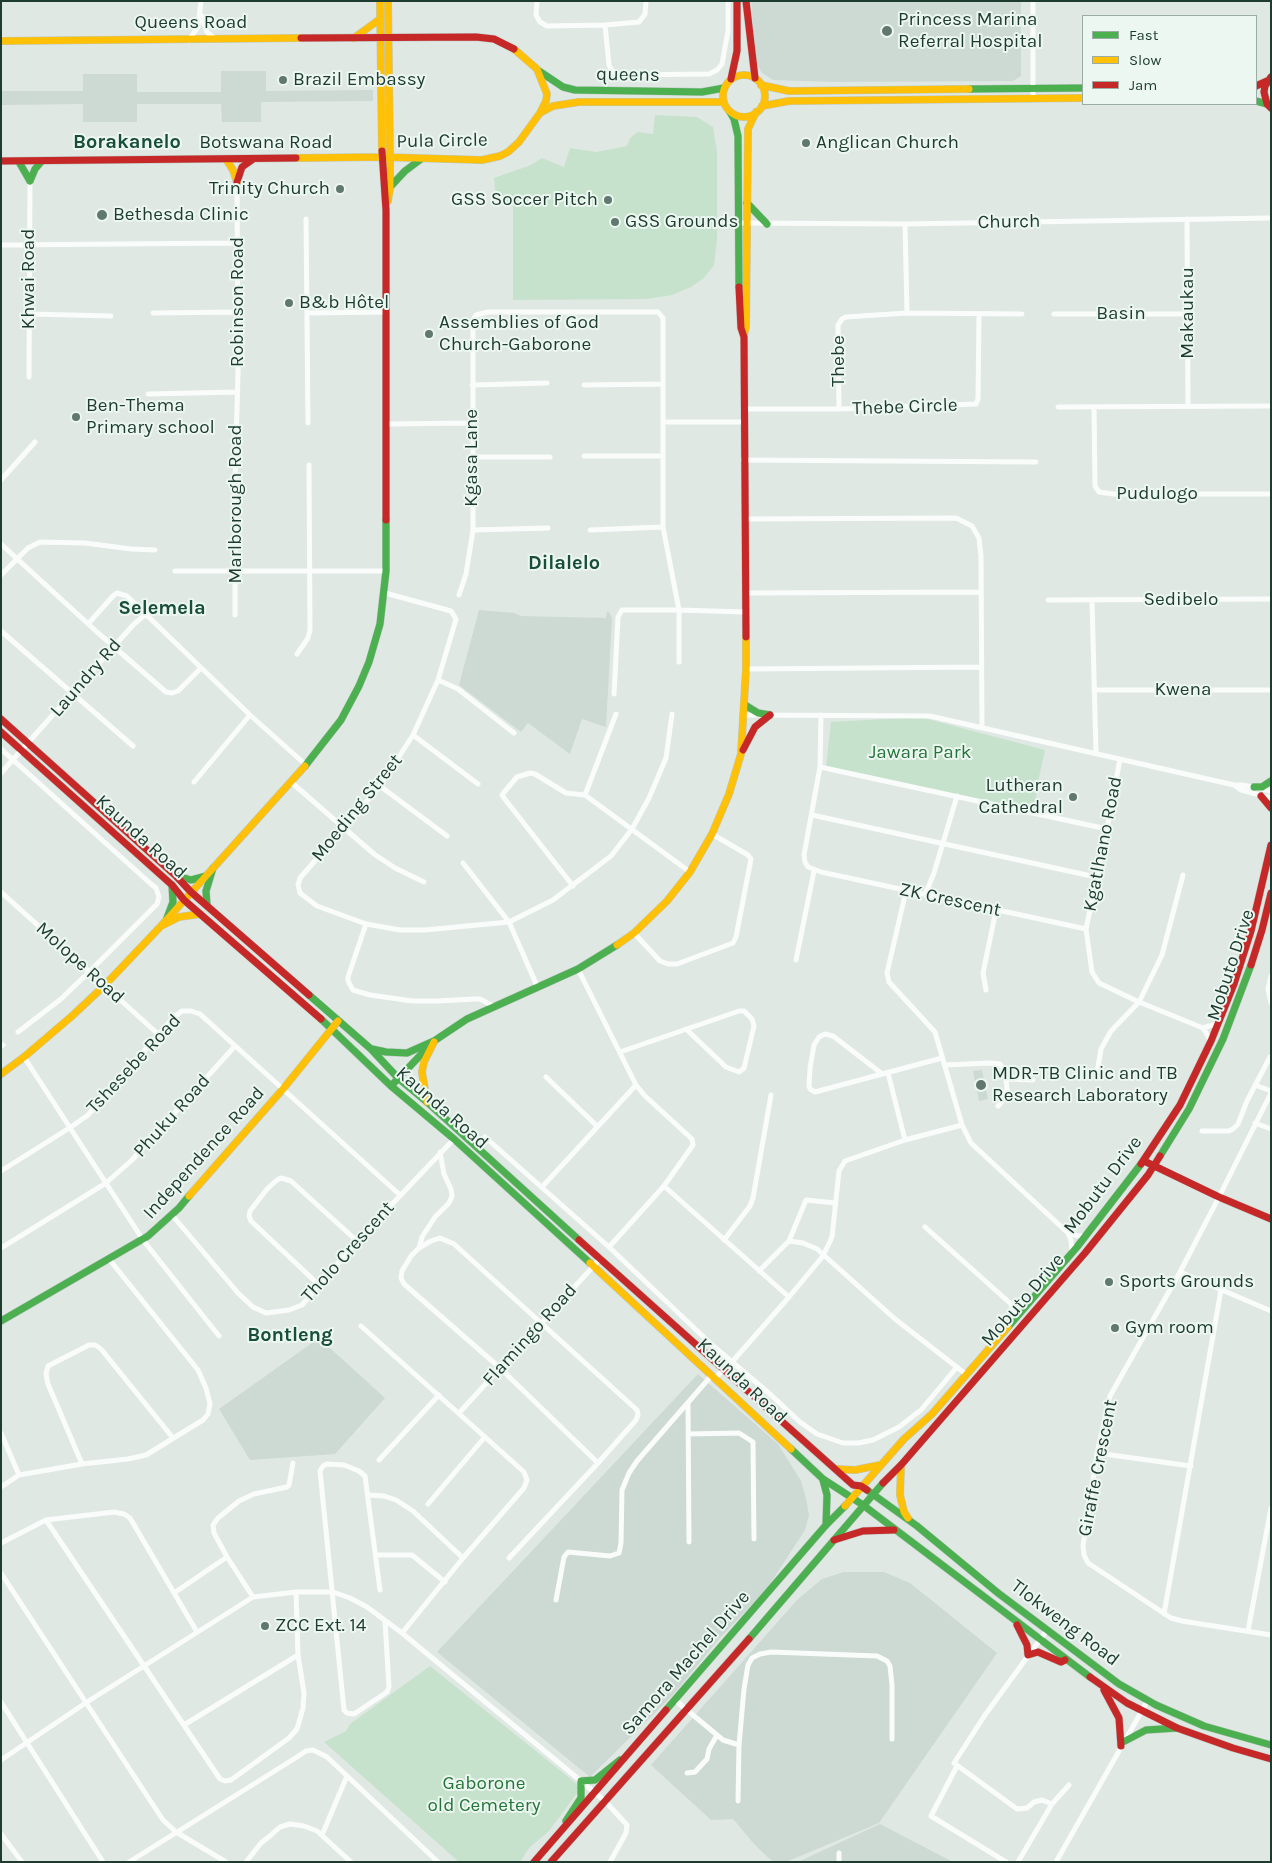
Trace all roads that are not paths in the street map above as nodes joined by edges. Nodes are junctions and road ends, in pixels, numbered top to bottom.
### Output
1 (201, 1) edge
2 (380, 1) edge
3 (388, 1) edge
4 (537, 1) edge
5 (646, 1) edge
6 (728, 1) edge
7 (738, 1) edge
8 (1033, 1) edge
9 (746, 2) edge
10 (200, 12) junction
11 (380, 19) junction
12 (605, 25) junction
13 (353, 38) junction
14 (384, 39) junction
15 (189, 40) junction
16 (215, 40) junction
17 (1, 41) edge
18 (537, 69) junction
19 (755, 78) junction
20 (731, 79) junction
21 (1269, 79) edge
22 (761, 85) junction
23 (1257, 85) edge
24 (724, 88) junction
25 (1032, 88) junction
26 (1082, 88) edge
27 (1033, 98) junction
28 (1082, 98) edge
29 (1257, 101) edge
30 (724, 102) junction
31 (762, 106) junction
32 (1269, 106) edge
33 (730, 112) junction
34 (756, 112) junction
35 (540, 114) junction
36 (382, 157) junction
37 (390, 158) junction
38 (226, 159) junction
39 (421, 159) junction
40 (252, 160) junction
41 (1, 161) edge
42 (19, 162) junction
43 (41, 162) junction
44 (30, 181) junction
45 (237, 182) junction
46 (390, 188) junction
47 (747, 203) junction
48 (386, 210) junction
49 (1271, 218) edge
50 (306, 219) dead end
51 (1187, 219) junction
52 (739, 223) junction
53 (747, 224) junction
54 (767, 224) junction
55 (904, 224) junction
56 (237, 242) junction
57 (29, 244) junction
58 (1, 245) edge
59 (237, 312) junction
60 (387, 312) junction
61 (152, 313) dead end
62 (307, 313) junction
63 (907, 313) junction
64 (29, 314) junction
65 (979, 314) junction
66 (1022, 314) dead end
67 (1054, 314) dead end
68 (1188, 314) junction
69 (111, 316) dead end
70 (744, 338) junction
71 (29, 377) dead end
72 (547, 383) dead end
73 (472, 384) junction
74 (663, 384) junction
75 (584, 385) dead end
76 (237, 392) junction
77 (148, 394) dead end
78 (1094, 406) junction
79 (1188, 406) junction
80 (1271, 406) edge
81 (1058, 407) dead end
82 (744, 409) junction
83 (839, 409) junction
84 (663, 422) junction
85 (744, 422) junction
86 (308, 423) dead end
87 (472, 423) junction
88 (387, 424) junction
89 (35, 442) dead end
90 (584, 456) dead end
91 (663, 456) junction
92 (472, 457) junction
93 (550, 457) dead end
94 (743, 460) junction
95 (1036, 462) dead end
96 (309, 465) dead end
97 (1, 480) edge
98 (1271, 494) edge
99 (745, 519) junction
100 (663, 527) junction
101 (548, 528) dead end
102 (472, 530) junction
103 (590, 530) dead end
104 (1, 544) edge
105 (155, 550) dead end
106 (16, 559) junction
107 (175, 571) dead end
108 (386, 571) junction
109 (236, 572) junction
110 (310, 572) junction
111 (1, 575) edge
112 (980, 592) junction
113 (385, 593) junction
114 (744, 593) junction
115 (459, 595) dead end
116 (1271, 599) edge
117 (1048, 600) dead end
118 (1092, 600) junction
119 (678, 610) junction
120 (745, 612) junction
121 (144, 615) junction
122 (235, 615) dead end
123 (88, 624) junction
124 (1, 631) edge
125 (114, 646) junction
126 (297, 654) dead end
127 (678, 662) dead end
128 (981, 667) junction
129 (201, 668) junction
130 (746, 669) junction
131 (438, 680) junction
132 (1094, 690) junction
133 (1271, 690) edge
134 (73, 694) junction
135 (614, 694) dead end
136 (744, 705) junction
137 (616, 714) dead end
138 (672, 714) dead end
139 (250, 715) junction
140 (744, 715) junction
141 (770, 715) junction
142 (821, 715) junction
143 (1, 719) edge
144 (982, 728) junction
145 (1, 732) edge
146 (514, 733) dead end
147 (413, 735) junction
148 (28, 744) junction
149 (133, 746) dead end
150 (1, 749) edge
151 (22, 751) junction
152 (741, 754) junction
153 (1096, 754) junction
154 (1120, 759) junction
155 (13, 760) junction
156 (306, 765) junction
157 (820, 767) junction
158 (1, 773) edge
159 (194, 782) dead end
160 (291, 782) junction
161 (1271, 782) edge
162 (478, 784) dead end
163 (1234, 785) junction
164 (380, 786) junction
165 (1254, 787) junction
166 (1271, 791) edge
167 (585, 795) junction
168 (956, 796) junction
169 (1261, 796) junction
170 (1271, 798) edge
171 (1271, 808) edge
172 (812, 815) junction
173 (344, 829) junction
174 (632, 829) junction
175 (1108, 829) junction
176 (712, 834) junction
177 (447, 836) dead end
178 (942, 844) junction
179 (1271, 845) edge
180 (463, 862) dead end
181 (213, 868) junction
182 (814, 870) junction
183 (690, 872) junction
184 (1183, 875) dead end
185 (176, 876) junction
186 (206, 876) junction
187 (1096, 877) junction
188 (424, 882) dead end
189 (172, 885) junction
190 (573, 886) junction
191 (906, 891) junction
192 (1, 892) edge
193 (191, 892) junction
194 (1271, 893) edge
195 (925, 894) junction
196 (184, 900) junction
197 (207, 905) junction
198 (996, 910) junction
199 (200, 914) junction
200 (167, 918) junction
201 (509, 922) junction
202 (366, 924) junction
203 (161, 926) junction
204 (1086, 929) junction
205 (634, 933) junction
206 (796, 960) dead end
207 (578, 969) junction
208 (89, 972) junction
209 (1271, 976) edge
210 (104, 986) junction
211 (538, 986) junction
212 (986, 990) dead end
213 (1139, 1002) junction
214 (1271, 1002) edge
215 (493, 1006) junction
216 (338, 1021) junction
217 (1219, 1023) junction
218 (332, 1028) junction
219 (1203, 1028) junction
220 (686, 1030) junction
221 (18, 1032) dead end
222 (158, 1034) junction
223 (434, 1041) junction
224 (1212, 1041) junction
225 (235, 1046) junction
226 (371, 1049) junction
227 (620, 1052) junction
228 (24, 1056) junction
229 (1270, 1057) dead end
230 (942, 1058) junction
231 (944, 1065) junction
232 (888, 1072) junction
233 (881, 1073) junction
234 (1097, 1073) dead end
235 (1, 1074) edge
236 (546, 1077) dead end
237 (398, 1078) junction
238 (1007, 1079) junction
239 (1033, 1080) dead end
240 (636, 1085) junction
241 (1255, 1085) junction
242 (391, 1086) junction
243 (283, 1089) junction
244 (1271, 1092) edge
245 (770, 1095) dead end
246 (427, 1102) junction
247 (998, 1106) dead end
248 (1256, 1123) junction
249 (962, 1125) junction
250 (597, 1126) junction
251 (72, 1127) junction
252 (1271, 1129) edge
253 (1202, 1131) dead end
254 (485, 1138) dead end
255 (454, 1139) junction
256 (905, 1140) junction
257 (440, 1152) junction
258 (1163, 1153) junction
259 (1144, 1161) junction
260 (1154, 1166) junction
261 (1, 1171) edge
262 (1168, 1174) junction
263 (1146, 1178) junction
264 (106, 1183) junction
265 (664, 1186) junction
266 (542, 1187) junction
267 (400, 1195) junction
268 (1219, 1198) junction
269 (835, 1203) junction
270 (172, 1215) junction
271 (1271, 1219) edge
272 (925, 1227) dead end
273 (1068, 1233) junction
274 (1086, 1236) junction
275 (143, 1240) junction
276 (724, 1240) junction
277 (357, 1241) junction
278 (788, 1241) junction
279 (1, 1248) edge
280 (419, 1248) junction
281 (609, 1248) junction
282 (1072, 1253) junction
283 (823, 1256) junction
284 (601, 1258) junction
285 (109, 1259) junction
286 (593, 1265) junction
287 (758, 1271) junction
288 (1180, 1272) junction
289 (319, 1285) junction
290 (1221, 1290) junction
291 (789, 1297) junction
292 (1011, 1304) junction
293 (1028, 1304) junction
294 (1271, 1311) edge
295 (1015, 1319) junction
296 (1, 1322) edge
297 (541, 1323) junction
298 (360, 1326) dead end
299 (219, 1336) dead end
300 (732, 1362) junction
301 (957, 1367) junction
302 (500, 1368) junction
303 (723, 1370) junction
304 (967, 1375) junction
305 (714, 1376) junction
306 (439, 1395) junction
307 (688, 1404) junction
308 (459, 1413) junction
309 (1, 1433) edge
310 (688, 1434) junction
311 (173, 1438) junction
312 (484, 1438) junction
313 (1097, 1453) junction
314 (379, 1460) dead end
315 (293, 1463) dead end
316 (598, 1463) junction
317 (82, 1464) junction
318 (880, 1465) junction
319 (901, 1465) junction
320 (1191, 1466) junction
321 (836, 1470) junction
322 (19, 1475) junction
323 (823, 1479) junction
324 (861, 1486) junction
325 (1, 1487) edge
326 (872, 1494) junction
327 (368, 1495) junction
328 (851, 1499) junction
329 (428, 1504) dead end
330 (863, 1505) junction
331 (1271, 1508) edge
332 (46, 1520) junction
333 (826, 1525) junction
334 (917, 1526) junction
335 (894, 1530) junction
336 (754, 1539) dead end
337 (834, 1540) junction
338 (689, 1542) dead end
339 (1, 1543) edge
340 (376, 1555) junction
341 (227, 1557) junction
342 (462, 1558) junction
343 (509, 1558) dead end
344 (1, 1573) edge
345 (445, 1582) junction
346 (380, 1590) dead end
347 (296, 1592) junction
348 (333, 1592) junction
349 (174, 1593) junction
350 (253, 1597) junction
351 (556, 1600) dead end
352 (1164, 1614) junction
353 (385, 1621) junction
354 (1016, 1622) junction
355 (1047, 1630) junction
356 (1248, 1631) junction
357 (198, 1632) junction
358 (402, 1633) junction
359 (1271, 1635) edge
360 (1039, 1640) junction
361 (298, 1655) junction
362 (1028, 1655) junction
363 (1065, 1660) junction
364 (146, 1666) junction
365 (1103, 1688) junction
366 (675, 1700) junction
367 (1148, 1700) junction
368 (1, 1702) edge
369 (87, 1702) junction
370 (686, 1709) junction
371 (1141, 1712) junction
372 (184, 1725) junction
373 (1177, 1728) junction
374 (717, 1735) junction
375 (892, 1739) dead end
376 (28, 1742) junction
377 (1122, 1744) junction
378 (739, 1745) junction
379 (1271, 1745) edge
380 (624, 1759) junction
381 (1271, 1759) edge
382 (1, 1760) edge
383 (957, 1766) junction
384 (687, 1774) dead end
385 (347, 1776) junction
386 (581, 1781) junction
387 (1068, 1785) dead end
388 (595, 1793) junction
389 (604, 1801) junction
390 (738, 1802) dead end
391 (1052, 1804) junction
392 (565, 1826) junction
393 (176, 1832) junction
394 (322, 1835) junction
395 (2, 1836) edge
396 (839, 1853) dead end
397 (1057, 1861) edge
398 (22, 1862) edge
399 (103, 1862) edge
400 (129, 1862) edge
401 (226, 1862) edge
402 (246, 1862) edge
403 (351, 1862) edge
404 (438, 1862) edge
405 (534, 1862) edge
406 (551, 1862) edge
407 (610, 1862) edge
408 (839, 1862) edge
409 (1006, 1862) edge
410 (1018, 1862) edge

1 - 10 street
2 - 11 main road
3 - 14 main road
4 - 12 street
5 - 12 street
6 - 12 street
7 - 20 main road
8 - 25 street
9 - 19 main road
10 - 15 street
10 - 16 street
11 - 13 main road
11 - 14 main road
13 - 14 main road, Queens Road
13 - 16 main road, Queens Road
14 - 18 main road, Pula Circle
14 - 36 main road
14 - 37 main road
15 - 16 main road, Queens Road
15 - 17 main road, Queens Road
18 - 24 main road, queens
18 - 35 main road, Pula Circle
19 - 20 main road
19 - 22 main road
20 - 24 main road
21 - 23 main road
21 - 32 main road
22 - 25 main road
22 - 31 main road
24 - 30 main road
25 - 26 main road
25 - 27 street
27 - 28 main road
27 - 31 main road
29 - 32 main road
30 - 33 main road
30 - 35 main road, queens
31 - 34 main road
33 - 34 main road
33 - 52 main road
34 - 47 main road
35 - 39 main road, Pula Circle
36 - 37 main road, Pula Circle
36 - 40 main road, Botswana Road
36 - 48 main road
37 - 39 main road, Pula Circle
37 - 46 main road
38 - 40 main road, Botswana Road
38 - 43 main road, Botswana Road
38 - 45 main road
39 - 46 main road
40 - 45 main road
41 - 42 main road, Botswana Road
42 - 43 main road, Botswana Road
42 - 44 main road
43 - 44 main road
44 - 57 street, Khwai Road
45 - 56 street, Robinson Road
46 - 48 main road
47 - 53 main road
47 - 54 main road
48 - 60 main road
49 - 51 street, Church
50 - 62 street
51 - 55 street, Church
51 - 68 street, Makaukau
52 - 53 street, Church
52 - 70 main road
53 - 54 street, Church
53 - 70 main road
54 - 55 street, Church
55 - 63 street
56 - 57 street
56 - 59 street, Robinson Road
57 - 58 street
57 - 64 street, Khwai Road
59 - 61 street
59 - 76 street, Robinson Road
60 - 62 street
60 - 88 main road
62 - 86 street
63 - 65 street, Thebe
63 - 83 street, Thebe
64 - 69 street
64 - 71 street, Khwai Road
65 - 66 street, Thebe
65 - 83 street, Thebe Circle
67 - 68 street, Basin
68 - 79 street, Makaukau
70 - 82 main road
72 - 73 street
73 - 74 street, Kgasa Lane
73 - 87 street, Kgasa Lane
74 - 75 street
74 - 84 street
76 - 77 street
76 - 109 street, Marlborough Road
78 - 79 street
78 - 81 street
78 - 98 street, Pudulogo
79 - 80 street
82 - 83 street, Thebe Circle
82 - 85 main road
84 - 85 street
84 - 91 street
85 - 94 main road
87 - 88 street
87 - 92 street, Kgasa Lane
88 - 108 main road
89 - 97 street
90 - 91 street
91 - 100 street
92 - 93 street
92 - 102 street, Kgasa Lane
94 - 95 street
94 - 99 main road
96 - 110 street
99 - 112 street
99 - 114 main road
100 - 103 street
100 - 119 street
101 - 102 street
102 - 115 street, Kgasa Lane
104 - 106 street
105 - 106 street
106 - 111 street
106 - 123 street
107 - 109 street
108 - 110 street
108 - 113 main road
109 - 110 street
109 - 122 street, Marlborough Road
110 - 126 street
112 - 114 street
112 - 128 street
113 - 131 street, Moeding Street
113 - 156 main road
114 - 120 main road
116 - 118 street, Sedibelo
117 - 118 street, Sedibelo
118 - 132 street
119 - 120 street
119 - 127 street
119 - 135 street
120 - 130 main road
121 - 123 street
121 - 125 street, Laundry Rd
121 - 129 street
123 - 125 street
124 - 134 street
125 - 129 street
125 - 134 street, Laundry Rd
128 - 130 street
128 - 144 street
129 - 139 street
130 - 136 main road
131 - 146 street
131 - 147 street, Moeding Street
132 - 133 street, Kwena
132 - 153 street
134 - 148 street, Laundry Rd
134 - 149 street
136 - 140 main road
136 - 141 main road
137 - 167 street
138 - 174 street
139 - 156 street
139 - 159 street
140 - 141 street
140 - 152 main road
141 - 142 street
141 - 152 main road
142 - 144 street
142 - 157 street
143 - 148 main road, Kaunda Road
144 - 153 street
145 - 151 main road, Kaunda Road
147 - 162 street
147 - 164 street, Moeding Street
148 - 151 street, Laundry Rd
148 - 185 main road, Kaunda Road
150 - 155 street
151 - 155 street, Laundry Rd
151 - 189 main road, Kaunda Road
152 - 176 main road
153 - 154 street
154 - 163 street
154 - 175 street, Kgatlhano Road
155 - 158 street, Laundry Rd
155 - 208 street
156 - 160 main road
157 - 168 street
157 - 172 street
160 - 173 street
160 - 181 main road
161 - 165 main road
163 - 165 street
163 - 169 street
164 - 173 street, Moeding Street
164 - 177 street
165 - 166 street
167 - 174 street
167 - 190 street
168 - 175 street
168 - 178 street
169 - 170 street
169 - 171 main road
172 - 178 street
172 - 182 street
173 - 188 street
173 - 202 street, Moeding Street
174 - 183 street
174 - 190 street
175 - 187 street, Kgatlhano Road
176 - 183 main road
176 - 205 street
178 - 187 street
178 - 195 street
179 - 217 main road, Mobutu Drive
180 - 201 street
181 - 186 main road
181 - 197 main road
182 - 191 street, ZK Crescent
182 - 206 street
183 - 205 main road
184 - 213 street
185 - 186 main road
185 - 193 main road, Kaunda Road
186 - 193 main road
187 - 204 street, Kgatlhano Road
189 - 196 main road, Kaunda Road
189 - 200 main road
190 - 201 street
191 - 195 street, ZK Crescent
191 - 230 street
192 - 208 street, Molope Road
193 - 196 main road
193 - 197 main road, Kaunda Road
194 - 258 main road, Mobuto Drive
195 - 198 street, ZK Crescent
196 - 199 main road, Kaunda Road
196 - 200 main road
197 - 216 main road, Kaunda Road
198 - 204 street, ZK Crescent
198 - 212 street
199 - 203 main road
199 - 218 main road, Kaunda Road
200 - 203 main road
201 - 202 street, Moeding Street
201 - 211 street
202 - 215 street
203 - 210 main road
204 - 213 street, Kgatlhano Road
205 - 207 main road
207 - 211 main road
207 - 227 street
208 - 210 street, Molope Road
208 - 221 street
209 - 214 street
210 - 222 street, Molope Road
210 - 228 main road
211 - 215 main road
213 - 219 street
213 - 234 street
215 - 223 main road
216 - 218 main road, Independence Road
216 - 226 main road, Kaunda Road
217 - 219 street
217 - 224 main road, Mobutu Drive
218 - 242 main road, Kaunda Road
218 - 243 main road, Independence Road
219 - 224 street
220 - 220 street
220 - 227 street
222 - 225 street, Tshesebe Road
222 - 251 street, Tshesebe Road
223 - 226 main road
223 - 237 main road
223 - 246 main road
224 - 259 main road, Mobutu Drive
225 - 243 street, Tshesebe Road
225 - 264 street, Phuku Road
226 - 237 main road, Kaunda Road
227 - 240 street
228 - 235 main road
228 - 251 street
229 - 241 street
230 - 231 street
230 - 232 street
231 - 238 street
231 - 249 street
232 - 233 street
232 - 256 street
233 - 233 street
236 - 250 street
237 - 242 main road
237 - 246 main road, Kaunda Road
238 - 239 street
238 - 247 street
240 - 250 street
240 - 265 street
241 - 244 street
241 - 253 street
242 - 255 main road, Kaunda Road
243 - 267 street, Tshesebe Road
243 - 270 main road, Independence Road
244 - 248 street, Giraffe Crescent
245 - 276 street
246 - 284 main road, Kaunda Road
248 - 252 street
248 - 268 street, Giraffe Crescent
249 - 256 street
249 - 273 street
250 - 266 street
251 - 261 street, Tshesebe Road
251 - 264 street
254 - 266 street
255 - 257 street, Tholo Crescent
255 - 286 main road, Kaunda Road
256 - 269 street
257 - 267 street, Tholo Crescent
257 - 280 street
258 - 260 main road, Mobuto Drive
258 - 262 main road
259 - 260 main road
259 - 274 main road, Mobutu Drive
260 - 262 main road
260 - 263 main road, Mobuto Drive
262 - 263 main road
262 - 268 main road
263 - 319 main road, Mobuto Drive
264 - 275 street
264 - 279 street, Phuku Road
265 - 276 street
265 - 281 street
266 - 281 street
267 - 277 street, Tholo Crescent
268 - 271 main road
268 - 288 street, Giraffe Crescent
269 - 278 street
269 - 283 street
270 - 275 main road, Independence Road
270 - 289 street, Tholo Crescent
272 - 292 street
273 - 274 street
273 - 282 street
274 - 282 main road, Mobutu Drive
275 - 285 main road, Independence Road
275 - 299 street
276 - 287 street
277 - 289 street, Tholo Crescent
277 - 289 street
278 - 283 street
278 - 287 street
280 - 297 street
280 - 302 street
281 - 300 street
282 - 293 main road, Mobutu Drive
283 - 291 street
283 - 301 street
284 - 286 street, Flamingo Road
284 - 303 main road, Kaunda Road
285 - 296 main road, Independence Road
285 - 311 street
286 - 297 street, Flamingo Road
286 - 305 main road, Kaunda Road
287 - 291 street
288 - 290 street
288 - 313 street, Giraffe Crescent
290 - 294 street
290 - 320 street
291 - 300 street
292 - 293 street
292 - 295 street
293 - 295 main road, Mobutu Drive
295 - 304 main road, Mobutu Drive
297 - 302 street, Flamingo Road
297 - 316 street
298 - 306 street
300 - 301 street
300 - 303 street
301 - 304 street
302 - 308 street, Flamingo Road
302 - 316 street
303 - 305 street
303 - 321 main road, Kaunda Road
304 - 318 main road, Mobutu Drive
305 - 307 street
305 - 323 main road, Kaunda Road
306 - 308 street
306 - 314 street
307 - 310 street
307 - 351 street
308 - 312 street
309 - 322 street
310 - 336 street
310 - 338 street
311 - 317 street
311 - 317 street
312 - 329 street
312 - 342 street
313 - 320 street
313 - 352 street, Giraffe Crescent
315 - 341 street
316 - 343 street
317 - 322 street
318 - 321 main road
318 - 324 main road, Mobutu Drive
319 - 326 main road, Mobuto Drive
319 - 334 main road
320 - 352 street
321 - 324 main road, Kaunda Road
322 - 325 street
323 - 328 main road, Kaunda Road
323 - 333 main road
324 - 326 main road, Tlokweng Road
324 - 328 main road, Samora Machel Drive
326 - 330 main road
326 - 334 main road, Tlokweng Road
327 - 340 street
327 - 342 street
327 - 348 street
328 - 330 main road, Kaunda Road
328 - 333 main road, Samora Machel Drive
330 - 335 main road, Tlokweng Road
330 - 337 main road, Samora Machel Drive
331 - 356 street
332 - 339 street
332 - 349 street
332 - 364 street
333 - 366 main road, Samora Machel Drive
334 - 355 main road, Tlokweng Road
335 - 337 main road
335 - 354 main road, Tlokweng Road
337 - 370 main road, Samora Machel Drive
340 - 345 street
340 - 346 street
341 - 349 street
341 - 350 street
342 - 345 street
344 - 369 street
345 - 358 street
347 - 348 street
347 - 350 street
347 - 361 street
348 - 353 street
348 - 353 street
349 - 357 street
350 - 357 street
352 - 356 street, Giraffe Crescent
353 - 358 street
354 - 360 main road, Tlokweng Road
354 - 362 main road
355 - 360 street
355 - 367 main road, Tlokweng Road
356 - 359 street, Giraffe Crescent
357 - 364 street
358 - 386 street
360 - 362 street
360 - 363 main road, Tlokweng Road
361 - 372 street
361 - 372 street
362 - 363 main road
362 - 383 street
363 - 365 main road, Tlokweng Road
364 - 369 street
364 - 372 street
365 - 371 main road, Tlokweng Road
365 - 377 main road
366 - 370 street
366 - 380 main road, Samora Machel Drive
367 - 371 street
367 - 379 main road, Tlokweng Road
368 - 376 street
369 - 376 street
369 - 393 street
370 - 374 street
370 - 389 main road, Samora Machel Drive
371 - 373 main road, Tlokweng Road
371 - 377 street
373 - 377 main road
373 - 381 main road, Tlokweng Road
374 - 378 street
374 - 384 street
375 - 378 street
376 - 382 street
376 - 399 street
377 - 397 street
378 - 390 street
380 - 386 main road
380 - 388 main road, Samora Machel Drive
383 - 391 street
383 - 409 street
385 - 393 street
385 - 394 street
385 - 404 street
386 - 388 street
386 - 392 main road
387 - 391 street
388 - 389 street
388 - 392 main road, Samora Machel Drive
389 - 406 main road, Samora Machel Drive
389 - 407 street
391 - 410 street
392 - 405 main road, Samora Machel Drive
393 - 400 street
393 - 401 street
394 - 402 street
394 - 403 street
395 - 398 street
396 - 408 street

